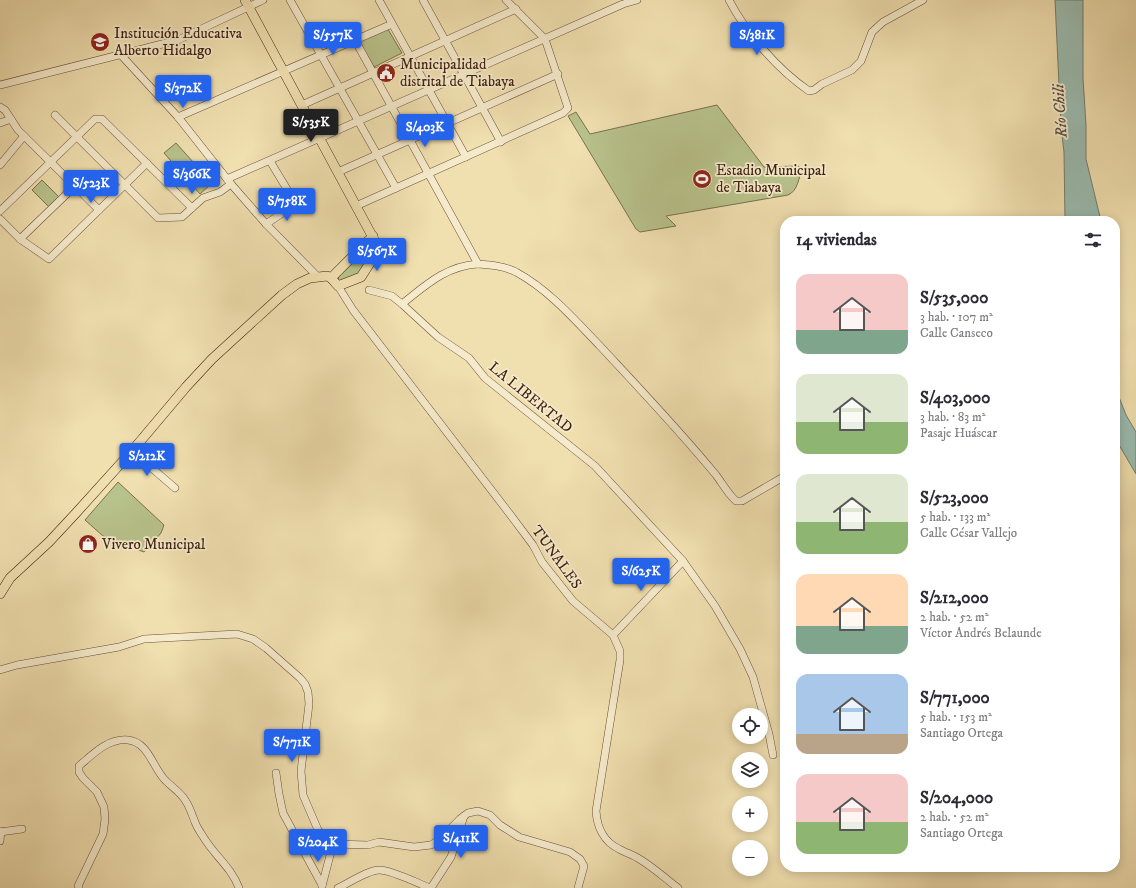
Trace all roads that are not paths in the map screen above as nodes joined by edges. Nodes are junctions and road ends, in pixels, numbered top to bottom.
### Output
1 (263, 0) edge
2 (290, 0) edge
3 (379, 0) edge
4 (423, 0) edge
5 (506, 0) edge
6 (637, 0) edge
7 (728, 0) edge
8 (923, 0) edge
9 (247, 3) edge
10 (516, 9) junction
11 (392, 24) junction
12 (545, 39) junction
13 (355, 40) junction
14 (445, 41) junction
15 (121, 55) junction
16 (321, 55) junction
17 (410, 56) junction
18 (284, 71) junction
19 (373, 73) junction
20 (558, 74) junction
21 (464, 75) junction
22 (0, 85) edge
23 (340, 88) junction
24 (429, 90) junction
25 (302, 104) junction
26 (0, 107) edge
27 (392, 107) junction
28 (482, 108) junction
29 (55, 115) dead end
30 (178, 117) junction
31 (11, 119) junction
32 (358, 121) junction
33 (0, 123) edge
34 (447, 124) junction
35 (24, 136) junction
36 (77, 137) junction
37 (320, 138) junction
38 (410, 140) junction
39 (501, 142) junction
40 (377, 155) junction
41 (466, 157) junction
42 (270, 161) junction
43 (51, 162) junction
44 (147, 163) junction
45 (0, 164) edge
46 (338, 172) junction
47 (428, 174) junction
48 (229, 182) junction
49 (125, 185) junction
50 (75, 186) junction
51 (396, 188) junction
52 (356, 206) junction
53 (192, 208) junction
54 (99, 210) junction
55 (0, 211) edge
56 (0, 219) edge
57 (266, 224) junction
58 (373, 236) junction
59 (20, 239) junction
60 (478, 264) junction
61 (318, 277) junction
62 (331, 278) junction
63 (338, 286) junction
64 (369, 290) dead end
65 (402, 304) junction
66 (132, 451) junction
67 (780, 479) edge
68 (175, 488) dead end
69 (683, 561) junction
70 (0, 594) edge
71 (613, 636) junction
72 (0, 670) edge
73 (773, 755) dead end
74 (276, 773) dead end
75 (464, 816) junction
76 (22, 829) dead end
77 (1, 831) edge
78 (0, 841) edge
79 (333, 844) junction
80 (322, 886) edge
81 (79, 888) edge
82 (239, 888) edge
83 (338, 888) edge
84 (430, 888) edge
85 (578, 888) edge
86 (678, 888) edge

1 - 9 street
2 - 16 street
3 - 11 street
4 - 14 street
5 - 10 street
6 - 12 street
7 - 8 street
9 - 15 street
9 - 18 main road
10 - 12 street
10 - 14 street
11 - 13 street
11 - 17 street
12 - 20 street
12 - 21 street
13 - 16 street
13 - 19 street
14 - 17 street
14 - 21 street
15 - 22 street
15 - 30 street
16 - 18 street
16 - 23 street
17 - 19 street
17 - 24 street
18 - 25 main road
18 - 30 street
19 - 23 street
19 - 27 street
20 - 28 street
20 - 39 street
21 - 24 street
21 - 28 street
23 - 25 street
23 - 32 street
24 - 27 street
24 - 34 street
25 - 37 main road
26 - 31 street
27 - 32 street
27 - 38 street
28 - 34 street
28 - 39 street
29 - 36 street
30 - 48 street
31 - 33 street
31 - 35 street
32 - 37 street
32 - 40 street
34 - 38 street
34 - 41 street
35 - 43 street
35 - 45 street
36 - 43 street
36 - 44 street
36 - 49 street
37 - 42 street
37 - 46 main road
38 - 40 street
38 - 47 street
39 - 41 street
40 - 46 street
40 - 51 street
41 - 47 street
42 - 48 street
42 - 57 street
43 - 50 street
43 - 55 street
44 - 49 street
44 - 53 street
46 - 52 main road
47 - 51 street
47 - 60 street
48 - 53 street
48 - 57 street
49 - 53 street
49 - 54 street
50 - 54 street
50 - 59 street
51 - 52 street
52 - 58 main road
54 - 59 street
56 - 59 street
57 - 61 street
58 - 62 main road
58 - 63 main road
60 - 65 street
60 - 67 street
61 - 62 main road
61 - 66 main road
62 - 63 main road
63 - 71 street, TUNALES
64 - 65 street, LA LIBERTAD
65 - 69 street, LA LIBERTAD
66 - 68 street
66 - 70 main road
69 - 71 street
69 - 73 street, LA LIBERTAD
71 - 86 street, TUNALES
72 - 79 street
74 - 80 street
75 - 79 street
75 - 84 street
75 - 85 street
76 - 77 street
77 - 78 street
79 - 80 street
81 - 82 street
83 - 84 street

